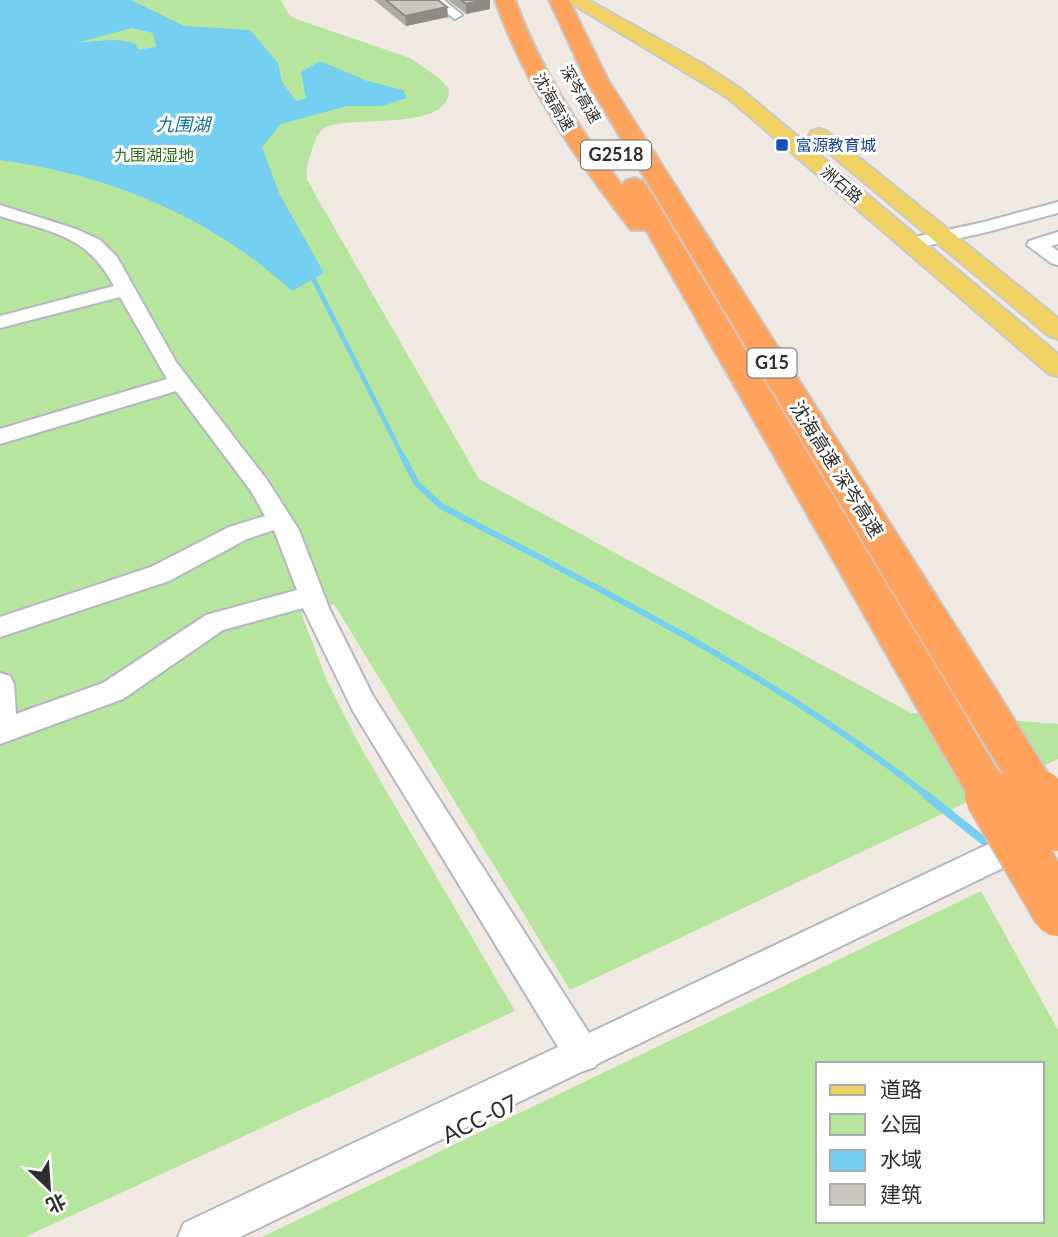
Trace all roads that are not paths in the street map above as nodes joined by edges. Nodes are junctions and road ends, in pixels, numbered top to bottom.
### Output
1 (435, 0) edge
2 (505, 0) edge
3 (607, 0) edge
4 (558, 13) edge
5 (455, 15) dead end
6 (560, 57) dead end
7 (761, 88) dead end
8 (800, 120) dead end
9 (1058, 207) edge
10 (0, 210) edge
11 (945, 237) junction
12 (1058, 237) edge
13 (913, 243) junction
14 (1058, 260) edge
15 (127, 289) junction
16 (697, 293) junction
17 (0, 322) edge
18 (1058, 331) edge
19 (1058, 368) edge
20 (181, 382) junction
21 (0, 437) edge
22 (280, 520) junction
23 (312, 596) junction
24 (0, 627) edge
25 (0, 684) edge
26 (960, 706) junction
27 (1, 731) edge
28 (1058, 826) edge
29 (1001, 854) joint
30 (1058, 911) edge
31 (725, 1002) dead end
32 (583, 1055) junction
33 (198, 1237) edge
34 (234, 1237) edge

1 - 5 street
2 - 16 highway, 沈海高速 / G15
3 - 7 main road
4 - 13 main road, 洲石路
4 - 26 highway, 沈海高速 深岑高速 / G15
6 - 16 highway, 深岑高速 / G2518
8 - 11 main road, 洲石路
9 - 11 street
10 - 15 street
11 - 13 street
11 - 18 main road, 洲石路
12 - 14 street
13 - 19 main road, 洲石路
15 - 17 street
15 - 20 street
16 - 26 highway, 沈海高速 深岑高速 / G15
20 - 21 street
20 - 22 street
22 - 23 street
22 - 24 street
23 - 27 street
23 - 32 street
25 - 27 street
26 - 28 highway, 沈海高速 深岑高速 / G15, bridge
26 - 30 highway, 沈海高速 深岑高速 / G15, bridge
28 - 29 street
29 - 32 street
31 - 34 street, ACC-07
32 - 33 street

